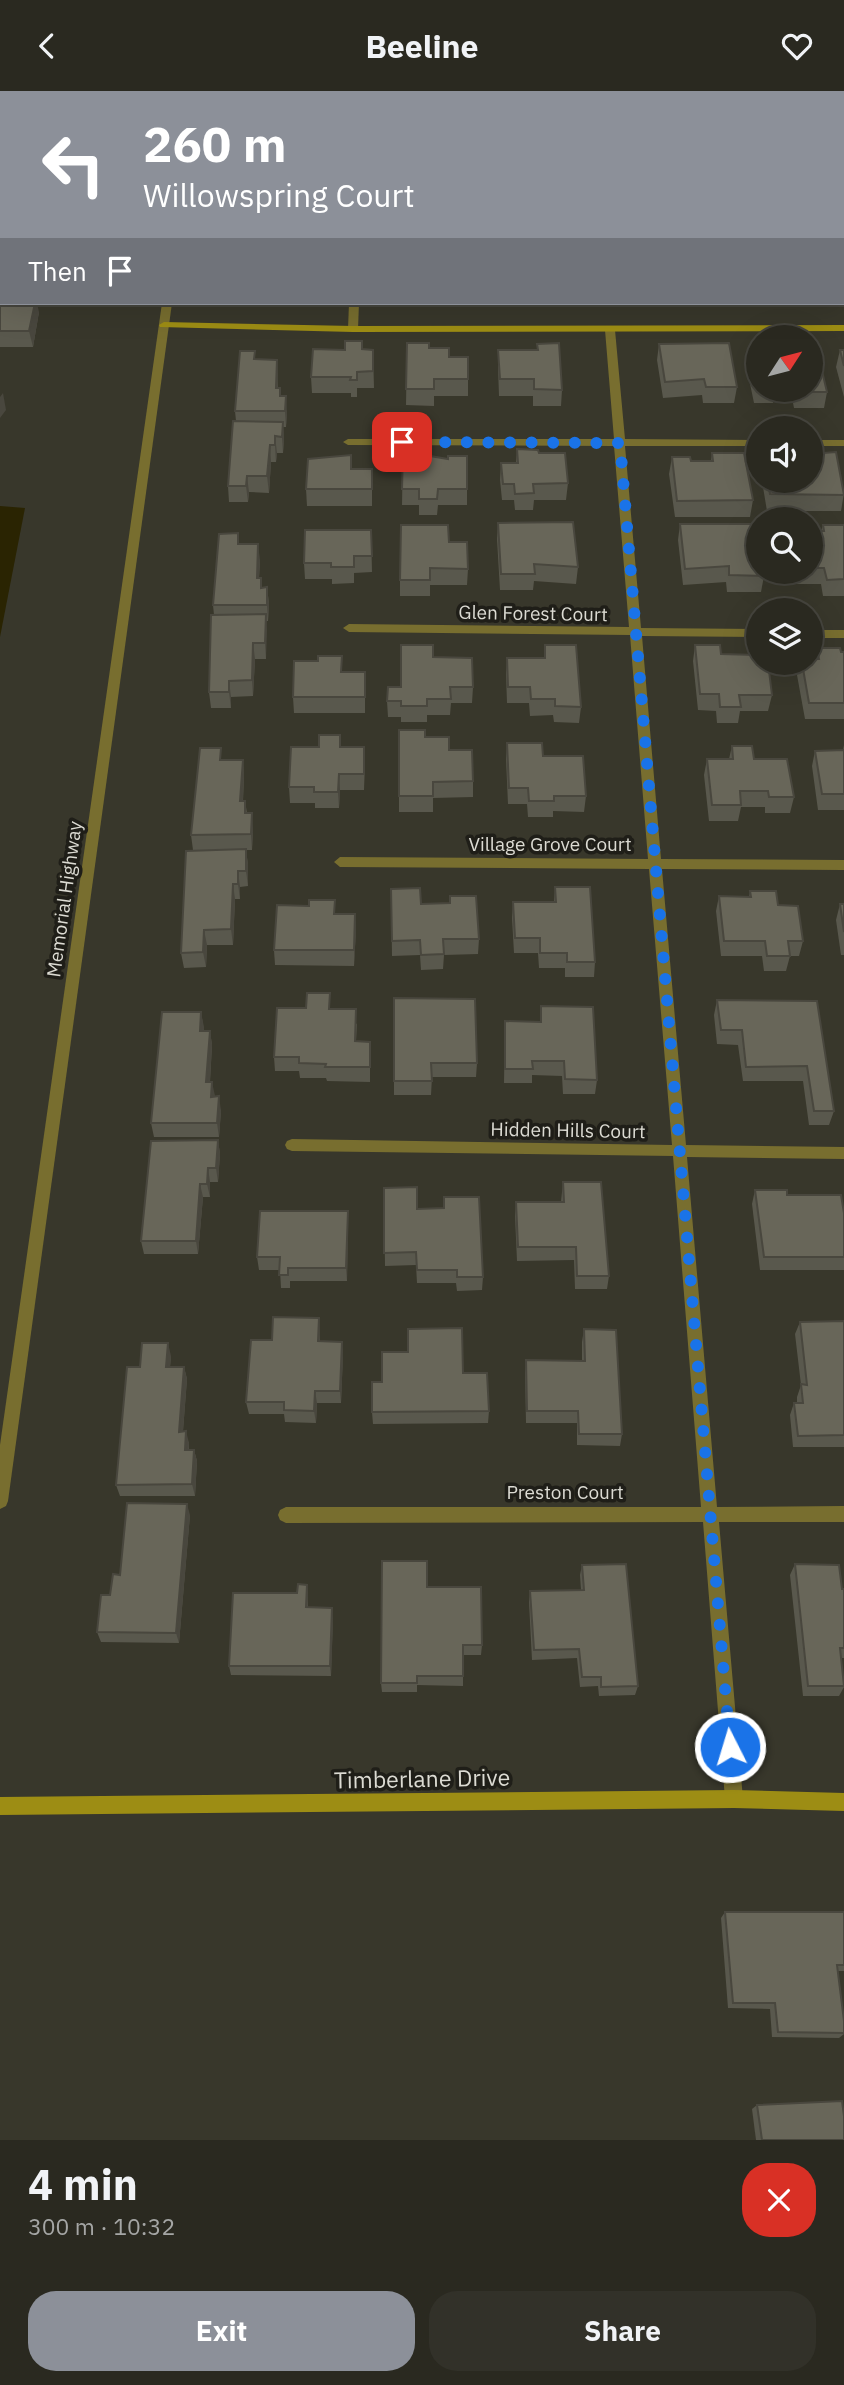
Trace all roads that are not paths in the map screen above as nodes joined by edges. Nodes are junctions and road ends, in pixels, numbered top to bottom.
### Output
1 (167, 305) edge
2 (354, 305) edge
3 (164, 324) junction
4 (844, 328) edge
5 (353, 329) junction
6 (610, 330) junction
7 (348, 442) dead end
8 (620, 443) junction
9 (746, 443) edge
10 (823, 443) edge
11 (844, 443) edge
12 (349, 628) dead end
13 (638, 632) junction
14 (746, 633) edge
15 (823, 634) edge
16 (844, 634) edge
17 (340, 862) dead end
18 (657, 864) junction
19 (844, 865) edge
20 (292, 1146) dead end
21 (681, 1151) junction
22 (844, 1153) edge
23 (0, 1501) edge
24 (710, 1512) junction
25 (844, 1514) edge
26 (286, 1515) dead end
27 (734, 1799) junction
28 (844, 1802) edge
29 (0, 1806) edge

1 - 3 street, Memorial Highway
2 - 5 street
3 - 5 street
3 - 23 street, Memorial Highway
4 - 6 street
5 - 6 street
6 - 8 street
7 - 8 street
8 - 9 street
8 - 13 street
10 - 11 street
12 - 13 street, Glen Forest Court
13 - 14 street, Glen Forest Court
13 - 18 street
15 - 16 street
17 - 18 street, Village Grove Court
18 - 19 street, Village Grove Court
18 - 21 street
20 - 21 street, Hidden Hills Court
21 - 22 street, Hidden Hills Court
21 - 24 street
24 - 25 street, Preston Court
24 - 26 street, Preston Court
24 - 27 street
27 - 28 street, Timberlane Drive
27 - 29 street, Timberlane Drive

